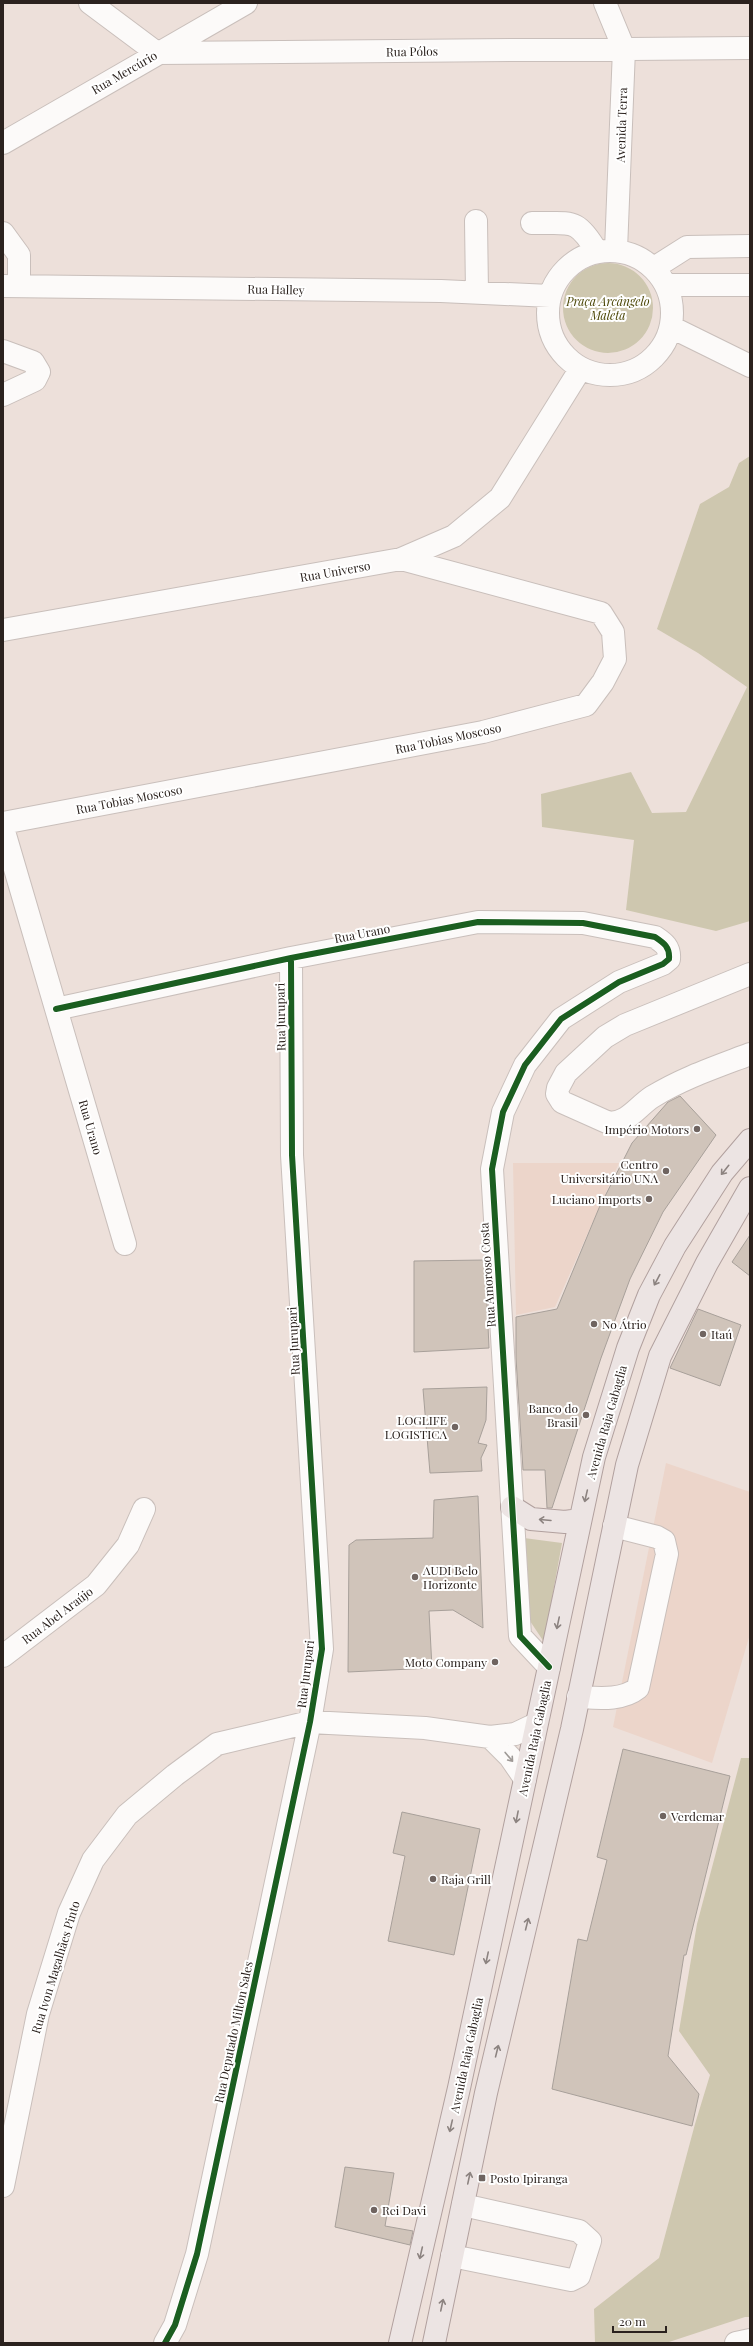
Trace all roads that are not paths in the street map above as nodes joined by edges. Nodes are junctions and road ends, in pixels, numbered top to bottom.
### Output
1 (90, 3) edge
2 (246, 3) edge
3 (605, 3) edge
4 (750, 48) edge
5 (624, 49) junction
6 (157, 53) junction
7 (3, 143) edge
8 (476, 221) dead end
9 (532, 223) dead end
10 (3, 233) edge
11 (750, 246) edge
12 (607, 251) junction
13 (660, 277) junction
14 (750, 285) edge
15 (11, 286) edge
16 (477, 292) junction
17 (550, 296) junction
18 (671, 327) junction
19 (3, 352) edge
20 (750, 366) edge
21 (581, 368) junction
22 (3, 395) edge
23 (401, 559) junction
24 (3, 630) edge
25 (3, 822) edge
26 (3, 828) edge
27 (669, 952) joint
28 (290, 958) junction
29 (750, 974) edge
30 (56, 1009) junction
31 (750, 1054) edge
32 (750, 1140) edge
33 (750, 1188) edge
34 (125, 1244) dead end
35 (512, 1507) junction
36 (144, 1509) dead end
37 (580, 1520) junction
38 (614, 1526) junction
39 (3, 1656) edge
40 (549, 1667) junction
41 (578, 1697) junction
42 (310, 1722) junction
43 (536, 1724) junction
44 (490, 1737) junction
45 (525, 1779) junction
46 (3, 2186) edge
47 (463, 2205) junction
48 (452, 2256) junction
49 (750, 2340) edge
50 (165, 2343) edge
51 (400, 2343) edge
52 (434, 2343) edge
53 (736, 2343) edge

1 - 6 street
2 - 6 street, Rua Mercúrio
3 - 5 street, Avenida Terra
4 - 5 street, Rua Pólos
5 - 6 street, Rua Pólos
5 - 12 street, Avenida Terra
6 - 7 street, Rua Mercúrio
8 - 16 street
9 - 12 street
10 - 15 street
11 - 13 street
12 - 13 street
12 - 17 street
13 - 14 street
13 - 18 street
15 - 16 street, Rua Halley
16 - 17 street, Rua Halley
17 - 21 street
18 - 20 street
18 - 21 street
19 - 22 street
21 - 23 street, Rua Universo
23 - 24 street, Rua Universo
23 - 25 street, Rua Tobias Moscoso
26 - 30 street, Rua Urano
27 - 28 street, Rua Urano
27 - 35 street, Rua Amoroso Costa
28 - 30 street, Rua Urano
28 - 42 street, Rua Jurupari
29 - 31 street
30 - 34 street, Rua Urano
32 -> 37 main road, Avenida Raja Gabaglia
33 - 38 main road
37 -> 35 main road
35 - 40 street, Rua Amoroso Costa
36 - 39 street, Rua Abel Araújo
37 -> 40 main road, Avenida Raja Gabaglia
38 - 41 main road
38 - 41 street
40 - 43 main road, Avenida Raja Gabaglia
47 -> 41 main road
42 - 44 street, Rua Ivon Magalhães Pinto
42 - 46 street, Rua Ivon Magalhães Pinto
42 - 50 street, Rua Deputado Milton Sales
43 - 44 street, Rua Ivon Magalhães Pinto
43 - 45 main road, Avenida Raja Gabaglia
44 -> 45 street
45 -> 51 main road, Avenida Raja Gabaglia
47 - 48 main road
47 - 48 street
52 -> 48 main road
49 - 53 street

